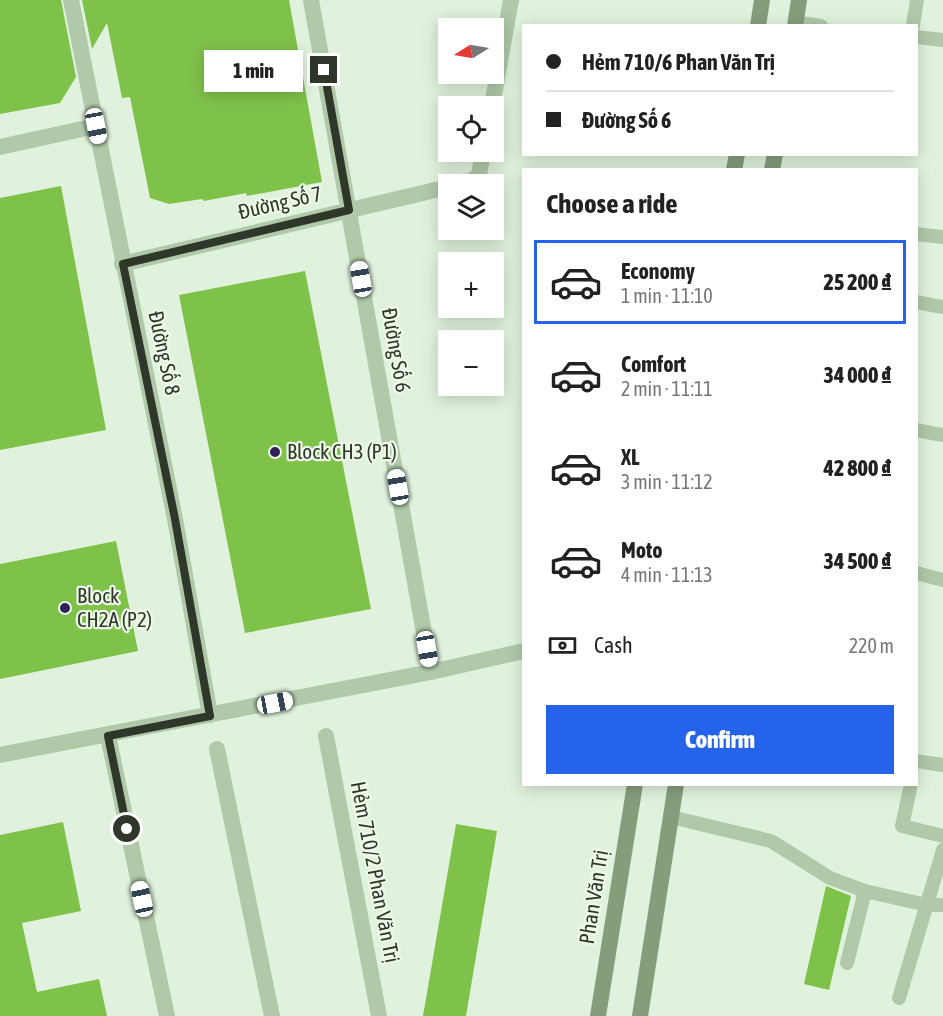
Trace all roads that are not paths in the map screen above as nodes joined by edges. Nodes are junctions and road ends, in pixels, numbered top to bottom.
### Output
1 (71, 0) edge
2 (311, 0) edge
3 (511, 0) edge
4 (762, 0) edge
5 (799, 0) edge
6 (917, 0) edge
7 (758, 24) edge
8 (795, 24) edge
9 (914, 24) edge
10 (918, 38) edge
11 (943, 40) edge
12 (494, 96) edge
13 (96, 126) junction
14 (0, 147) edge
15 (438, 189) edge
16 (349, 210) junction
17 (918, 234) edge
18 (943, 237) edge
19 (123, 264) junction
20 (918, 302) edge
21 (943, 307) edge
22 (918, 430) edge
23 (943, 435) edge
24 (918, 574) edge
25 (943, 580) edge
26 (522, 651) edge
27 (431, 672) junction
28 (210, 716) junction
29 (108, 736) junction
30 (326, 736) dead end
31 (217, 749) dead end
32 (0, 755) edge
33 (918, 761) edge
34 (943, 765) edge
35 (635, 786) edge
36 (676, 786) edge
37 (911, 786) edge
38 (671, 817) junction
39 (943, 836) edge
40 (943, 849) edge
41 (864, 891) junction
42 (927, 905) junction
43 (943, 905) edge
44 (848, 963) dead end
45 (898, 998) dead end
46 (167, 1016) edge
47 (272, 1016) edge
48 (379, 1016) edge
49 (598, 1016) edge
50 (640, 1016) edge

1 - 13 street, Đường Số 8
2 - 16 street, Đường Số 6
3 - 12 street
4 - 7 main road
5 - 8 main road
6 - 9 lane
10 - 11 lane
13 - 14 street
13 - 19 street, Đường Số 8
15 - 16 street, Đường Số 7
16 - 19 street, Đường Số 7
16 - 27 street, Đường Số 6
17 - 18 lane
19 - 28 street, Đường Số 8
20 - 21 lane
22 - 23 lane
24 - 25 lane
26 - 27 street
27 - 28 street
28 - 29 street
29 - 32 street
29 - 46 street
30 - 48 street, Hẻm 710/2 Phan Văn Trị
31 - 47 street
33 - 34 lane
35 - 49 main road, Phan Văn Trị
36 - 38 main road
37 - 39 lane
38 - 41 lane
38 - 50 main road
40 - 42 lane
41 - 42 lane
41 - 44 lane
42 - 43 lane
42 - 45 lane

